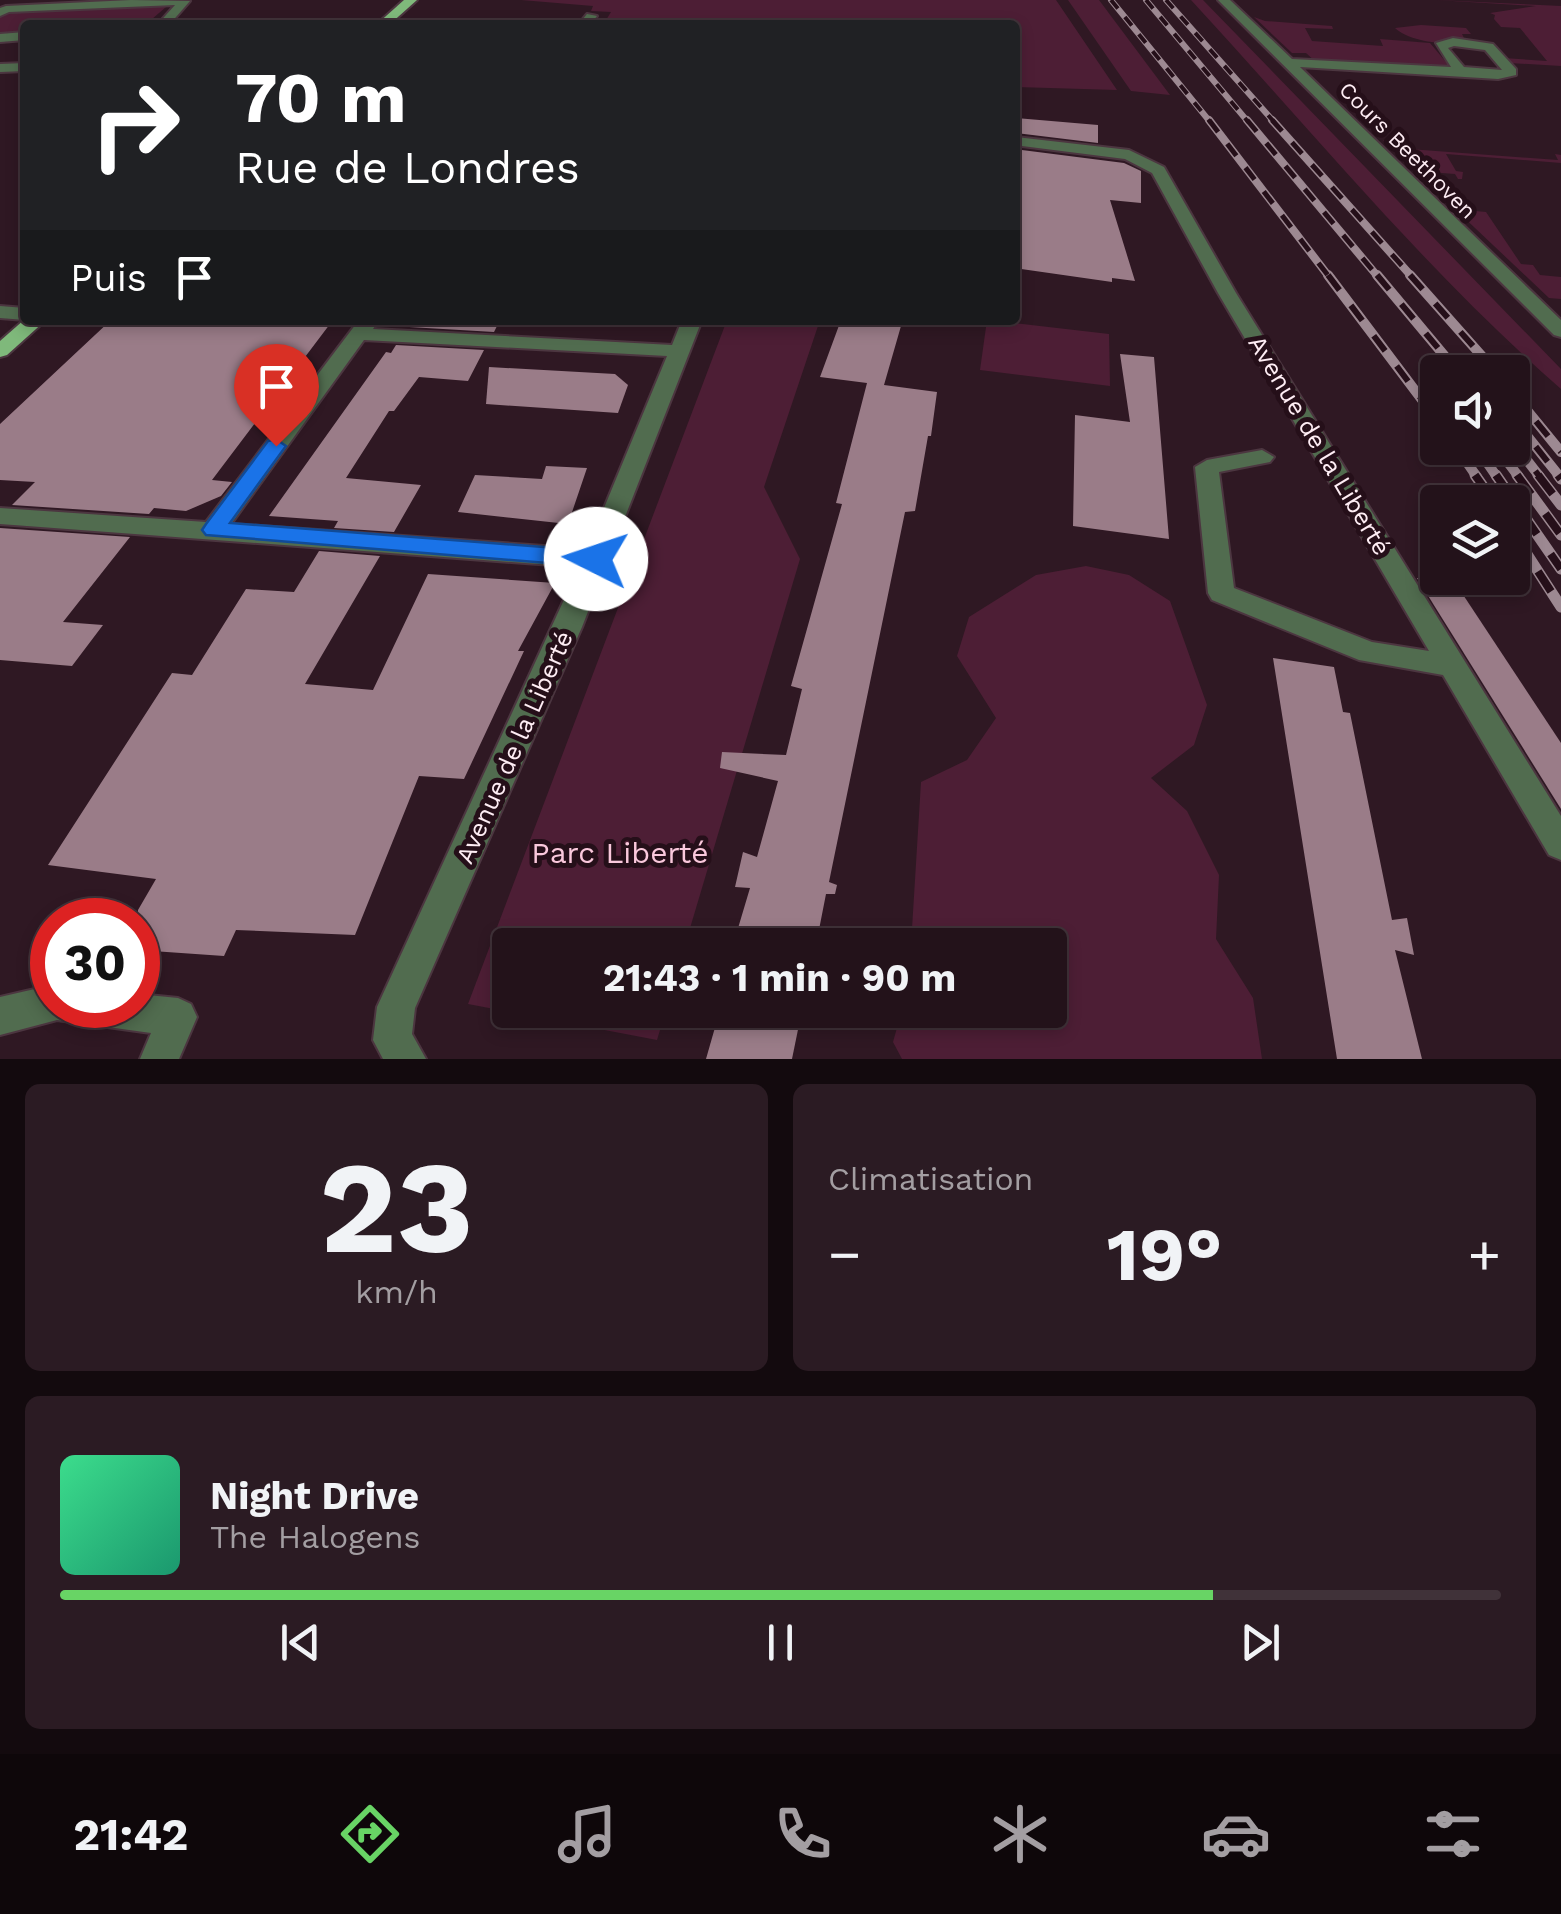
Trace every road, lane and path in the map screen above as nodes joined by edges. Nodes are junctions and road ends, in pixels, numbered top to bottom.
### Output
1 (412, 0) edge
2 (1224, 0) edge
3 (1240, 5) edge
4 (8, 7) edge
5 (1261, 14) dead end
6 (167, 20) edge
7 (388, 20) edge
8 (1288, 62) junction
9 (1465, 72) junction
10 (1323, 96) junction
11 (1348, 98) dead end
12 (1360, 134) junction
13 (1391, 136) dead end
14 (1020, 142) edge
15 (1410, 185) junction
16 (1443, 188) dead end
17 (30, 325) edge
18 (690, 325) edge
19 (363, 327) edge
20 (1561, 331) edge
21 (0, 350) edge
22 (679, 351) junction
23 (1262, 457) dead end
24 (0, 516) edge
25 (214, 530) junction
26 (596, 559) junction
27 (1453, 666) junction
28 (1561, 845) edge
29 (30, 1009) edge
30 (160, 1015) edge
31 (0, 1016) edge
32 (159, 1059) edge
33 (407, 1059) edge

1 - 7 main road
2 - 3 street, Cours Beethoven
3 - 5 street
3 - 8 street, Cours Beethoven
4 - 6 street
8 - 9 street
8 - 10 street, Cours Beethoven
9 - 9 street
10 - 11 street
10 - 12 street, Cours Beethoven
12 - 13 street
12 - 15 street, Cours Beethoven
14 - 27 street, Avenue de la Liberté
15 - 16 street
15 - 20 street, Cours Beethoven
17 - 21 main road
18 - 22 street, Avenue de la Liberté
19 - 22 street
19 - 25 street
22 - 26 street, Avenue de la Liberté
23 - 27 street
24 - 25 street
25 - 26 street
26 - 33 street, Avenue de la Liberté
27 - 28 street, Avenue de la Liberté
29 - 31 street
30 - 32 street

